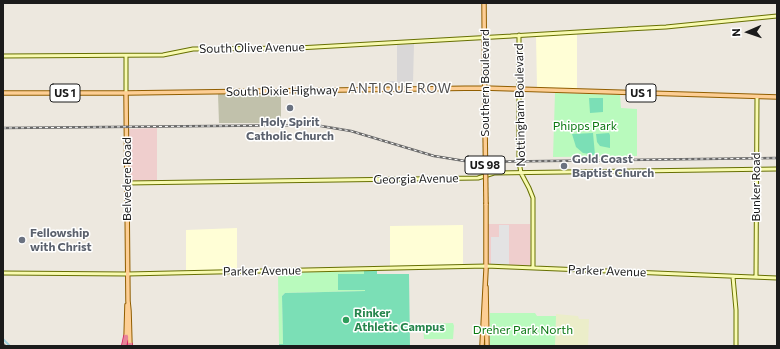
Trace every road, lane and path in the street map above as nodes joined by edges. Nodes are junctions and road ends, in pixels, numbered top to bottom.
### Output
1 (484, 3) edge
2 (777, 16) edge
3 (519, 35) junction
4 (484, 37) junction
5 (3, 56) edge
6 (126, 56) junction
7 (485, 88) junction
8 (519, 90) junction
9 (3, 93) edge
10 (126, 93) junction
11 (757, 97) junction
12 (777, 98) edge
13 (777, 169) edge
14 (756, 170) junction
15 (521, 173) junction
16 (127, 183) junction
17 (486, 266) junction
18 (533, 268) junction
19 (3, 273) edge
20 (127, 274) junction
21 (733, 277) junction
22 (756, 277) junction
23 (777, 278) edge
24 (485, 284) junction
25 (128, 301) junction
26 (484, 311) junction
27 (487, 320) junction
28 (126, 337) joint
29 (485, 339) junction
30 (128, 346) edge
31 (482, 346) edge
32 (487, 346) edge
33 (736, 346) edge

1 - 4 main road, Southern Boulevard / US 98
2 - 3 street, South Olive Avenue
3 - 4 street, South Olive Avenue
3 - 8 street, Nottingham Boulevard
4 - 6 street, South Olive Avenue
4 - 7 main road, Southern Boulevard / US 98
5 - 6 street, South Olive Avenue
6 - 10 street, Belvedere Road
7 - 8 main road, South Dixie Highway / US 1
7 - 10 main road, South Dixie Highway / US 1
7 - 17 main road, Southern Boulevard / US 98, bridge
8 - 11 main road, South Dixie Highway / US 1
8 - 15 street, Nottingham Boulevard
9 - 10 main road, South Dixie Highway / US 1
10 - 16 main road, Belvedere Road
11 - 12 main road, South Dixie Highway / US 1
11 - 14 street, Bunker Road
13 - 14 street, Georgia Avenue
14 - 15 street, Georgia Avenue
14 - 22 street, Bunker Road
15 - 16 street, Georgia Avenue
15 - 18 street, Nottingham Boulevard
16 - 20 main road, Belvedere Road
17 - 18 street, Parker Avenue
17 - 20 street, Parker Avenue
17 - 24 main road, Southern Boulevard / US 98
18 - 21 street, Parker Avenue
19 - 20 street, Parker Avenue
20 - 25 main road, Belvedere Road
21 - 22 street, Parker Avenue
21 - 33 street
22 - 23 street, Parker Avenue
24 - 26 main road, Southern Boulevard / US 98
24 - 27 main road, Southern Boulevard / US 98
25 - 28 main road, Belvedere Road
25 - 30 main road, Belvedere Road
26 - 27 main road
26 - 29 main road, Southern Boulevard / US 98
27 - 29 main road, Southern Boulevard / US 98
28 - 30 highway
29 - 31 main road, Southern Boulevard / US 98
29 - 32 main road

